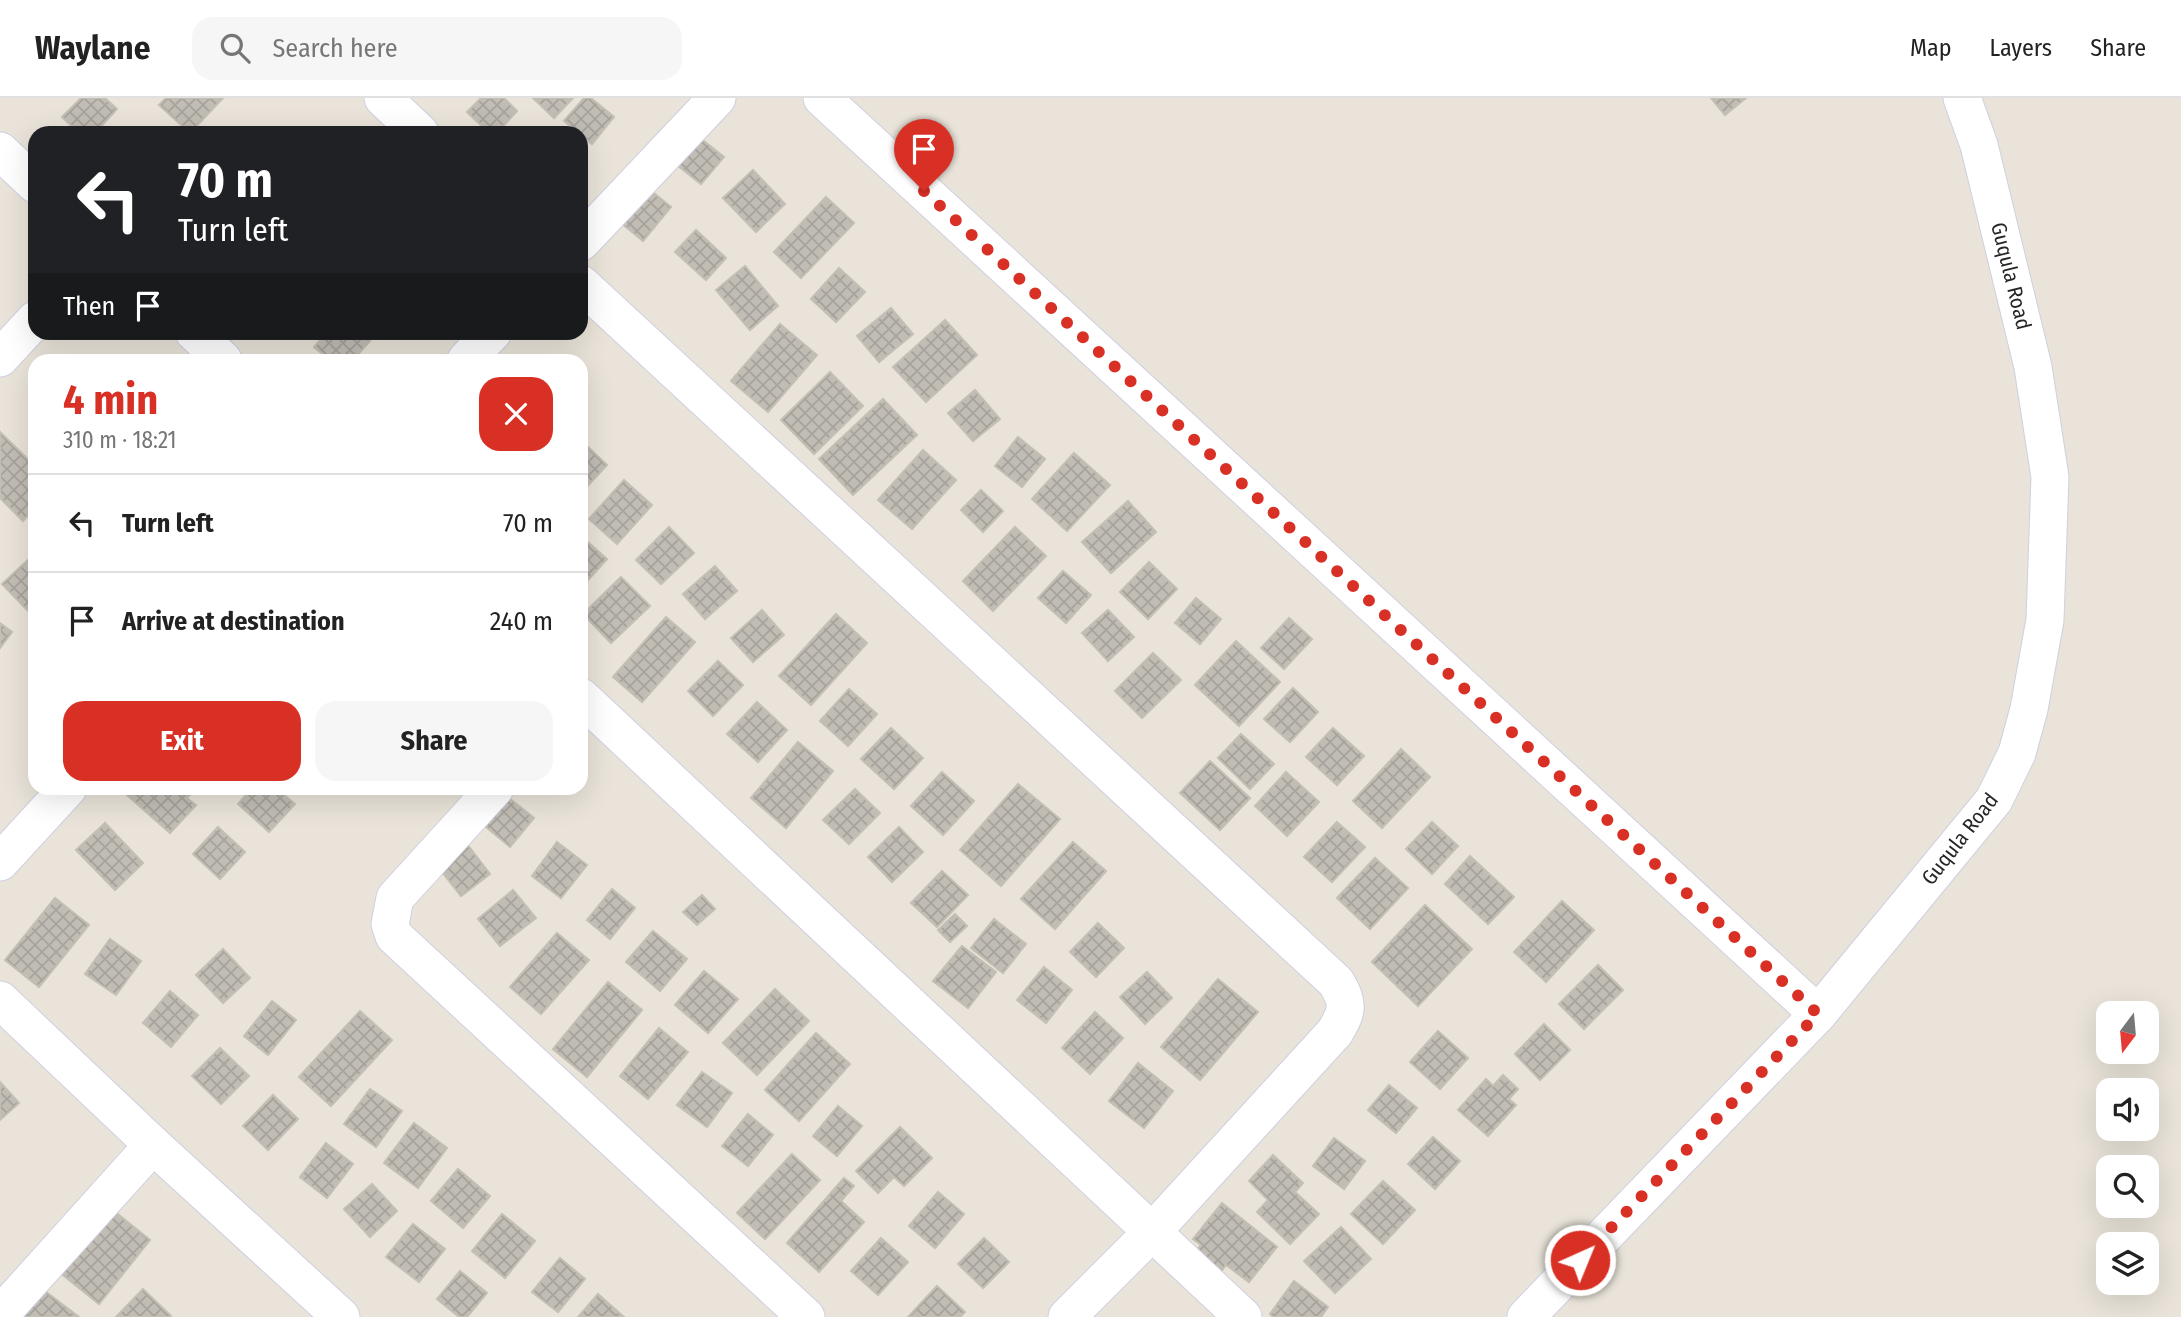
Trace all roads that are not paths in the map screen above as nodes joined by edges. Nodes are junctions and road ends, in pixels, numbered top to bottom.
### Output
1 (383, 98) edge
2 (717, 98) edge
3 (822, 98) edge
4 (1962, 98) edge
5 (413, 126) edge
6 (0, 151) edge
7 (28, 177) edge
8 (588, 235) edge
9 (588, 290) edge
10 (28, 328) edge
11 (202, 340) edge
12 (485, 340) edge
13 (217, 354) edge
14 (472, 354) edge
15 (0, 358) edge
16 (588, 703) edge
17 (62, 795) edge
18 (489, 795) edge
19 (0, 862) edge
20 (0, 1000) edge
21 (1818, 1014) junction
22 (153, 1145) junction
23 (1153, 1231) junction
24 (0, 1315) edge
25 (341, 1317) edge
26 (806, 1317) edge
27 (1067, 1317) edge
28 (1243, 1317) edge
29 (1525, 1317) edge

1 - 5 street
2 - 8 street
3 - 21 street
4 - 21 street, Guqula Road
6 - 7 street
9 - 23 street
10 - 15 street
11 - 13 street
12 - 14 street
16 - 23 street
17 - 19 street
18 - 26 street
20 - 22 street
21 - 29 street, Guqula Road
22 - 24 street
22 - 25 street
23 - 27 street
23 - 28 street

